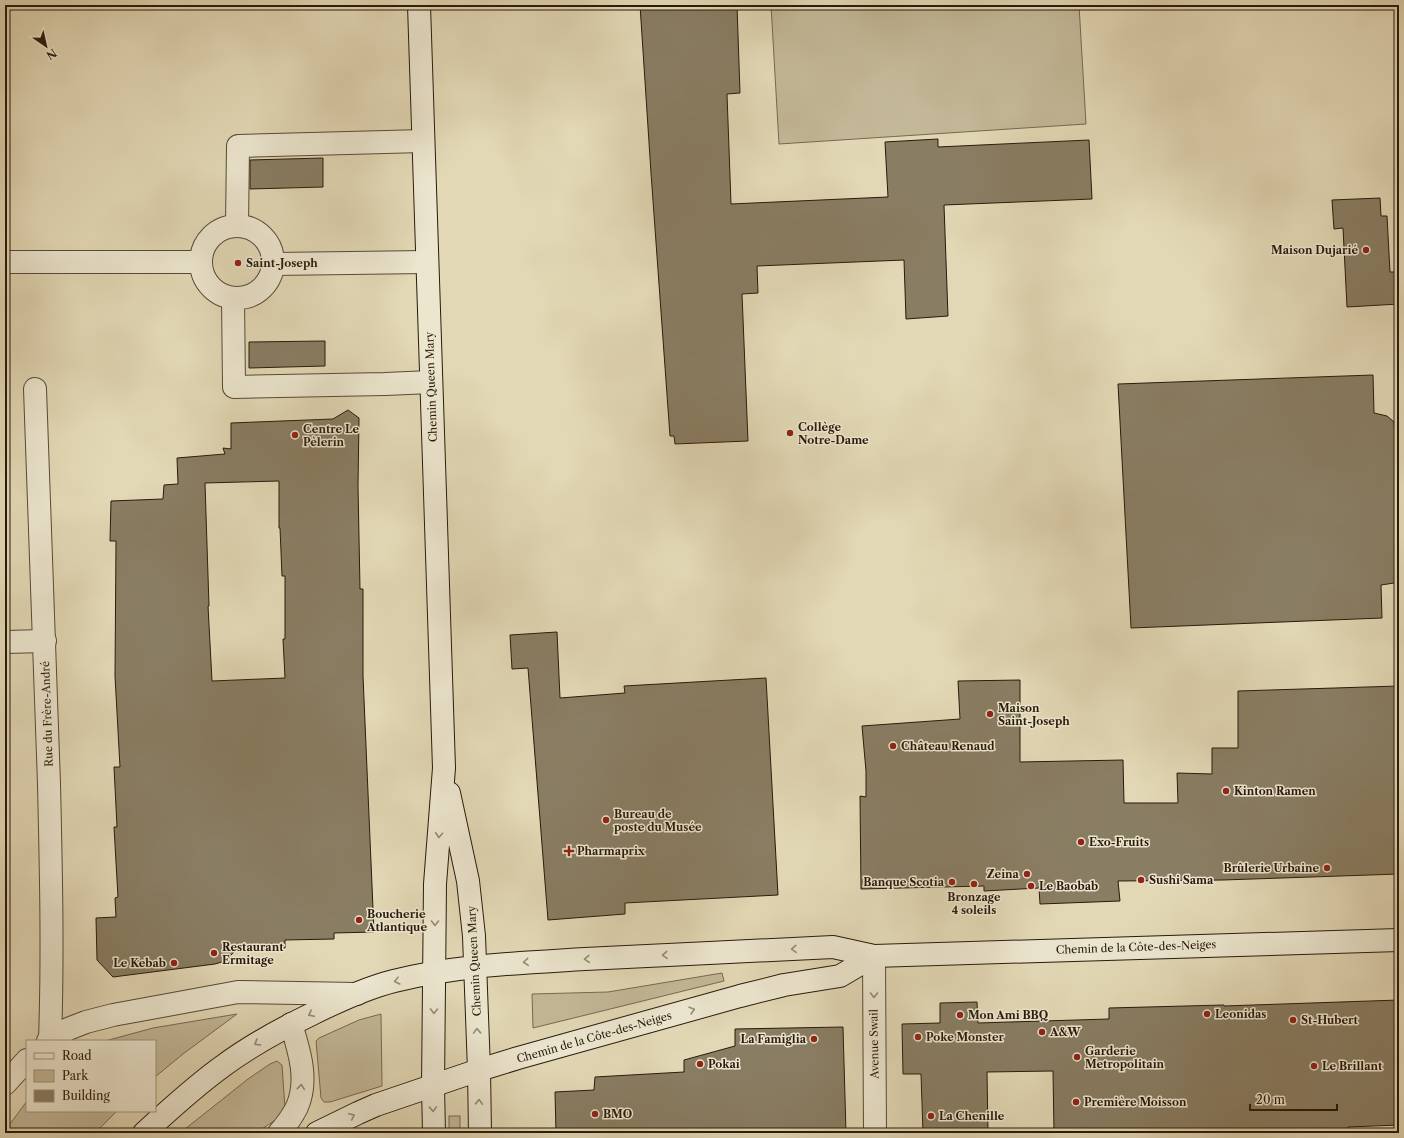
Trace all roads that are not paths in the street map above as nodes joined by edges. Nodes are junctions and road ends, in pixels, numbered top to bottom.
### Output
1 (418, 5) edge
2 (423, 141) junction
3 (237, 226) junction
4 (5, 262) edge
5 (201, 262) junction
6 (426, 262) junction
7 (273, 264) junction
8 (233, 298) junction
9 (431, 382) junction
10 (35, 389) dead end
11 (45, 641) junction
12 (5, 642) edge
13 (444, 768) junction
14 (1399, 940) edge
15 (874, 956) junction
16 (475, 967) junction
17 (435, 972) junction
18 (357, 994) junction
19 (291, 1024) junction
20 (49, 1040) edge
21 (26, 1061) edge
22 (479, 1070) junction
23 (5, 1084) edge
24 (433, 1086) junction
25 (144, 1133) edge
26 (279, 1133) edge
27 (317, 1133) edge
28 (434, 1133) edge
29 (480, 1133) edge
30 (875, 1133) edge

1 - 2 street, Chemin Queen Mary
2 - 3 street
2 - 6 street, Chemin Queen Mary
3 - 5 street
3 - 7 street
4 - 5 street
5 - 8 street
6 - 7 street
6 - 9 street, Chemin Queen Mary
7 - 8 street
8 - 9 street
9 - 13 street, Chemin Queen Mary
10 - 11 street, Rue du Frère-André
11 - 12 street
11 - 20 street, Rue du Frère-André
13 - 16 street, Chemin Queen Mary
13 -> 17 street, Chemin Queen Mary
14 - 15 street, Chemin de la Côte-des-Neiges
15 -> 16 street, Chemin de la Côte-des-Neiges
22 -> 15 street, Chemin de la Côte-des-Neiges
15 -> 30 street, Avenue Swail
16 - 17 street, Chemin de la Côte-des-Neiges
22 -> 16 street, Chemin Queen Mary
17 -> 18 street, Chemin de la Côte-des-Neiges
17 -> 24 street, Chemin Queen Mary
18 -> 19 street, Chemin de la Côte-des-Neiges
18 - 20 street, Chemin de la Côte-des-Neiges
19 -> 25 street, Chemin de la Côte-des-Neiges
26 -> 19 street
21 - 23 street
22 - 24 street, Chemin de la Côte-des-Neiges
29 -> 22 street, Chemin Queen Mary
27 -> 24 street, Chemin de la Côte-des-Neiges
24 -> 28 street, Chemin Queen Mary

